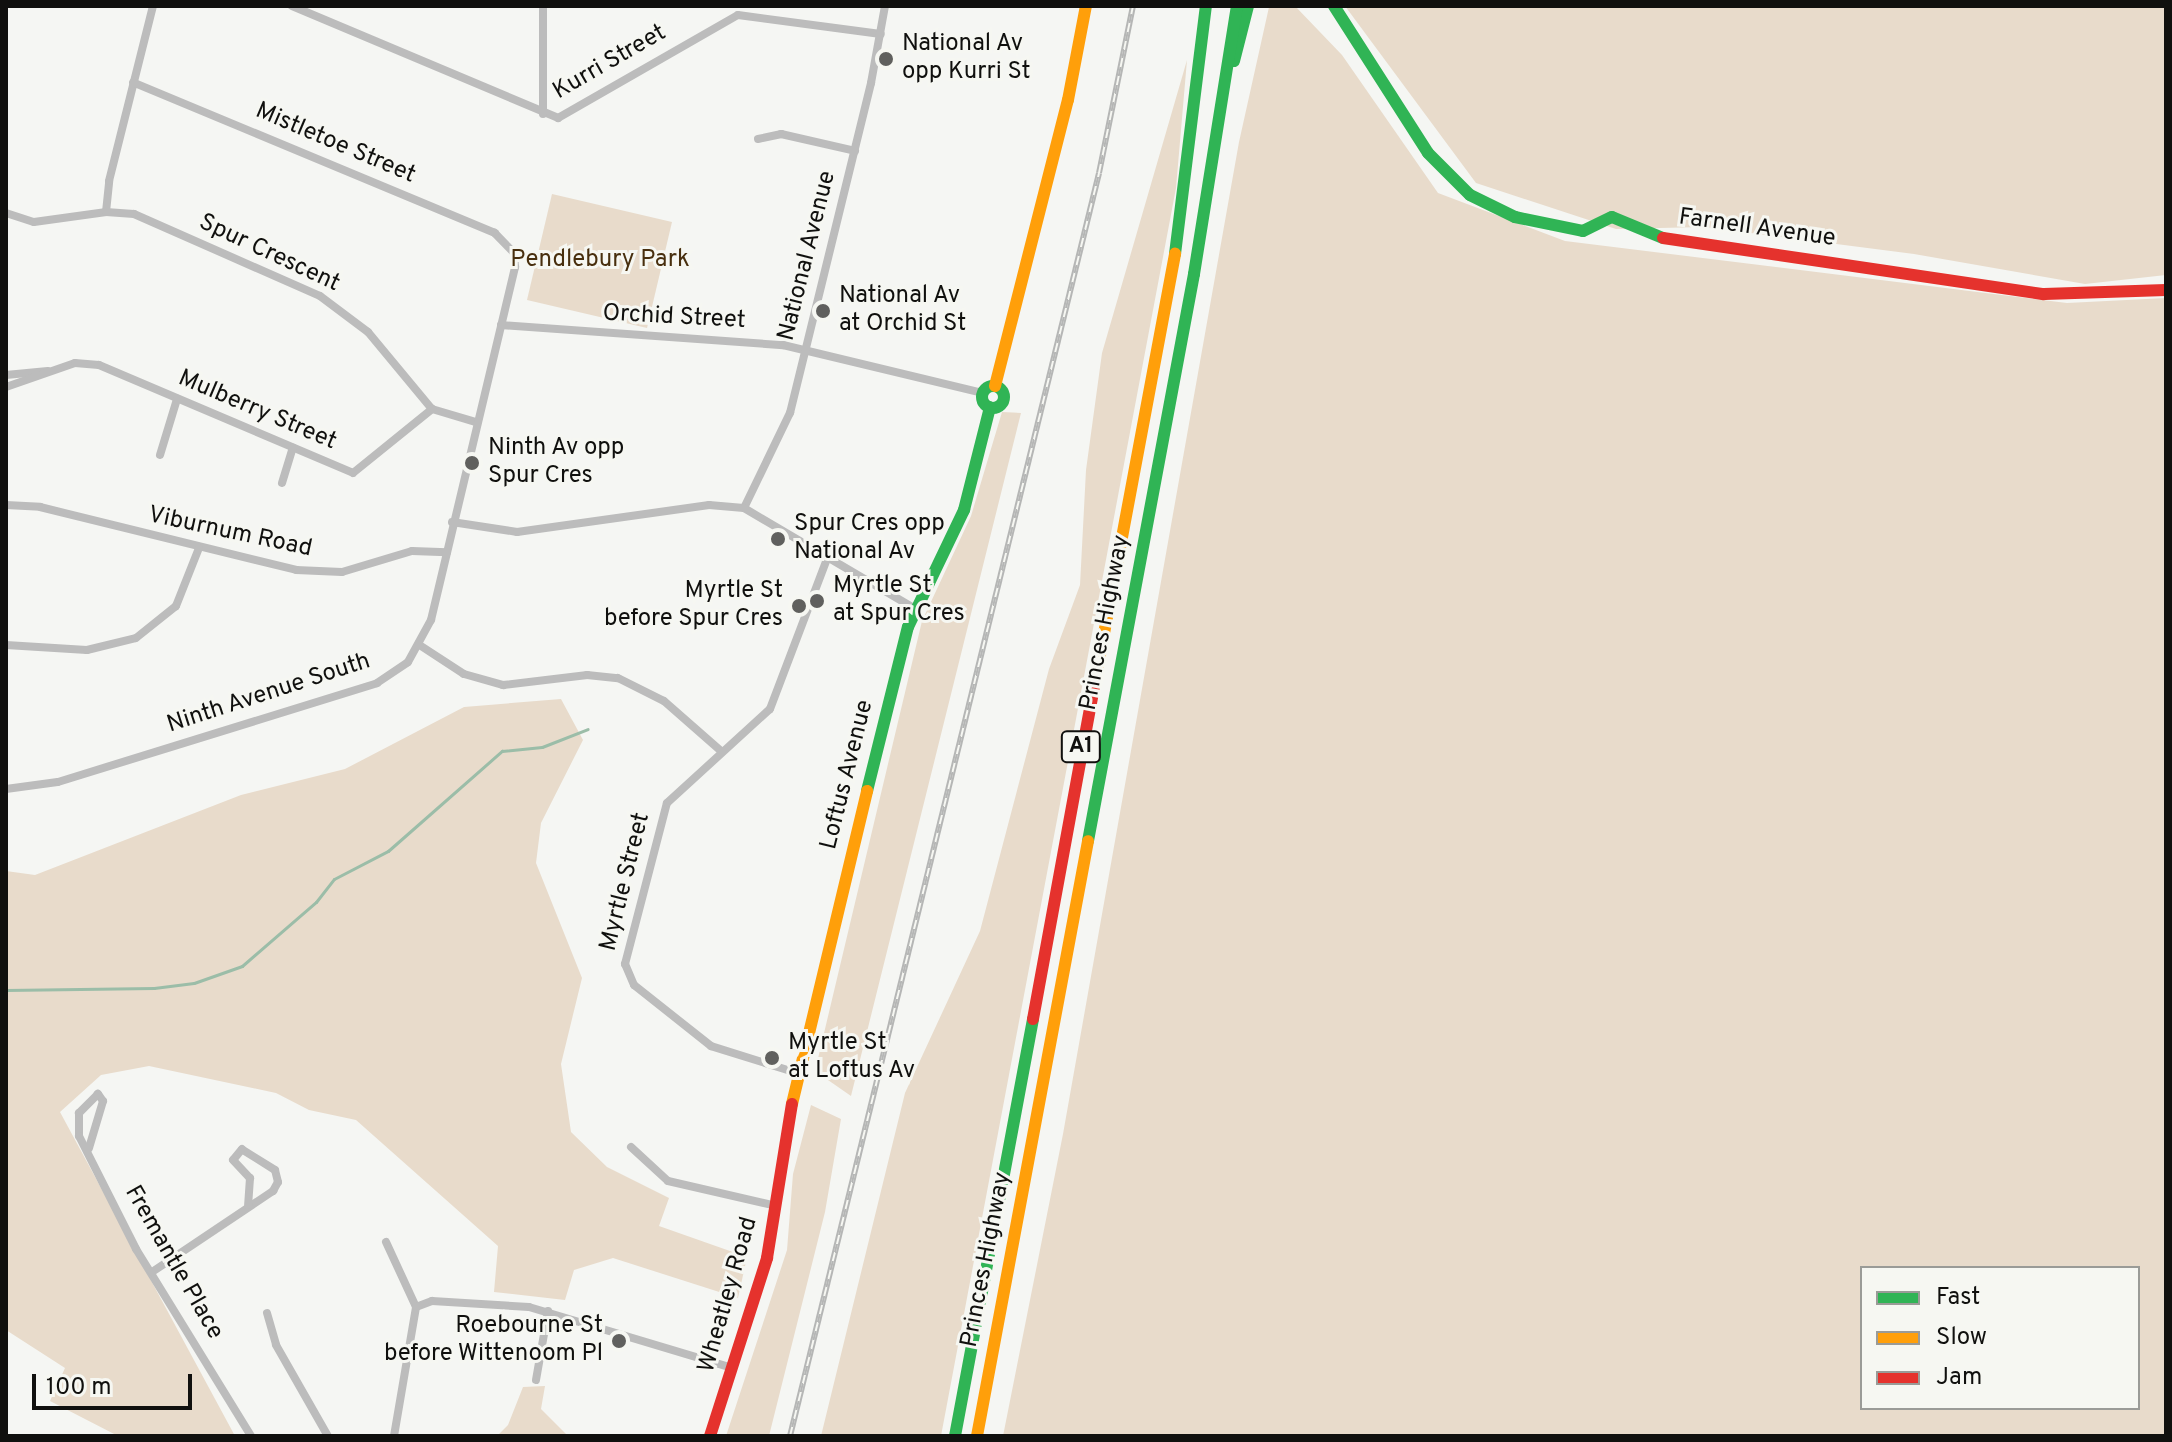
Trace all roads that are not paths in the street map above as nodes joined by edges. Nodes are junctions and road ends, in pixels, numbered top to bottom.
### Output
1 (153, 6) edge
2 (292, 6) edge
3 (543, 6) edge
4 (885, 6) edge
5 (1086, 6) edge
6 (1206, 6) edge
7 (1213, 6) edge
8 (1237, 6) edge
9 (1248, 6) edge
10 (1326, 6) edge
11 (1334, 6) edge
12 (1344, 25) junction
13 (881, 34) junction
14 (1204, 57) junction
15 (133, 82) junction
16 (1226, 96) junction
17 (543, 114) junction
18 (758, 139) dead end
19 (855, 151) junction
20 (106, 212) junction
21 (6, 213) edge
22 (2166, 290) edge
23 (501, 325) junction
24 (805, 350) junction
25 (48, 371) junction
26 (6, 375) edge
27 (6, 387) edge
28 (989, 390) junction
29 (177, 399) junction
30 (990, 407) junction
31 (432, 409) junction
32 (476, 422) junction
33 (293, 448) junction
34 (160, 455) dead end
35 (282, 483) dead end
36 (6, 505) edge
37 (744, 508) junction
38 (452, 522) junction
39 (199, 548) junction
40 (447, 552) junction
41 (827, 559) junction
42 (914, 608) junction
43 (6, 645) edge
44 (421, 646) junction
45 (722, 752) junction
46 (6, 789) edge
47 (797, 1073) junction
48 (631, 1147) dead end
49 (89, 1148) junction
50 (781, 1164) joint
51 (248, 1205) junction
52 (776, 1206) junction
53 (386, 1242) dead end
54 (152, 1272) junction
55 (416, 1307) junction
56 (548, 1311) junction
57 (267, 1313) dead end
58 (732, 1368) junction
59 (536, 1380) dead end
60 (251, 1436) edge
61 (328, 1436) edge
62 (394, 1436) edge
63 (710, 1436) edge
64 (955, 1436) edge
65 (977, 1436) edge

1 - 15 street
2 - 17 street
3 - 17 street
4 - 13 street, National Avenue
5 - 28 main road
6 - 14 main road, Princes Highway / A1
7 - 14 main road
8 - 16 main road, Princes Highway / A1
9 - 16 main road
10 - 12 main road, Farnell Avenue
11 - 12 main road, Farnell Avenue
12 - 22 main road, Farnell Avenue
13 - 17 street, Kurri Street
13 - 19 street, National Avenue
14 - 64 main road, Princes Highway / A1
15 - 20 street
15 - 23 street, Mistletoe Street
16 - 65 main road, Princes Highway / A1
18 - 19 street
19 - 24 street, National Avenue
20 - 21 street, Spur Crescent
20 - 31 street, Spur Crescent
23 - 24 street, Orchid Street
23 - 32 street
24 - 28 street, Orchid Street
24 - 37 street, National Avenue
25 - 26 street, Mulberry Street
25 - 27 street, Mulberry Street
25 - 29 street, Mulberry Street
28 - 30 main road
28 - 30 main road, Loftus Avenue
29 - 33 street, Mulberry Street
29 - 34 street
30 - 42 main road, Loftus Avenue
31 - 32 street
31 - 33 street, Mulberry Street
32 - 38 street
33 - 35 street
36 - 39 street, Viburnum Road
37 - 38 street
37 - 41 street
38 - 40 street
39 - 40 street, Viburnum Road
39 - 43 street
40 - 44 street
41 - 42 street
41 - 45 street, Myrtle Street
42 - 47 main road, Loftus Avenue
44 - 45 street
44 - 46 street, Ninth Avenue South
45 - 47 street, Myrtle Street
47 - 50 main road, Loftus Avenue
48 - 52 street
49 - 49 street, Fremantle Place
49 - 54 street, Fremantle Place
50 - 52 main road, Wheatley Road
51 - 51 street
51 - 54 street
52 - 58 main road, Wheatley Road
53 - 55 street
54 - 60 street, Fremantle Place
55 - 56 street
55 - 62 street
56 - 58 street
56 - 59 street
57 - 61 street
58 - 63 main road, Wheatley Road

